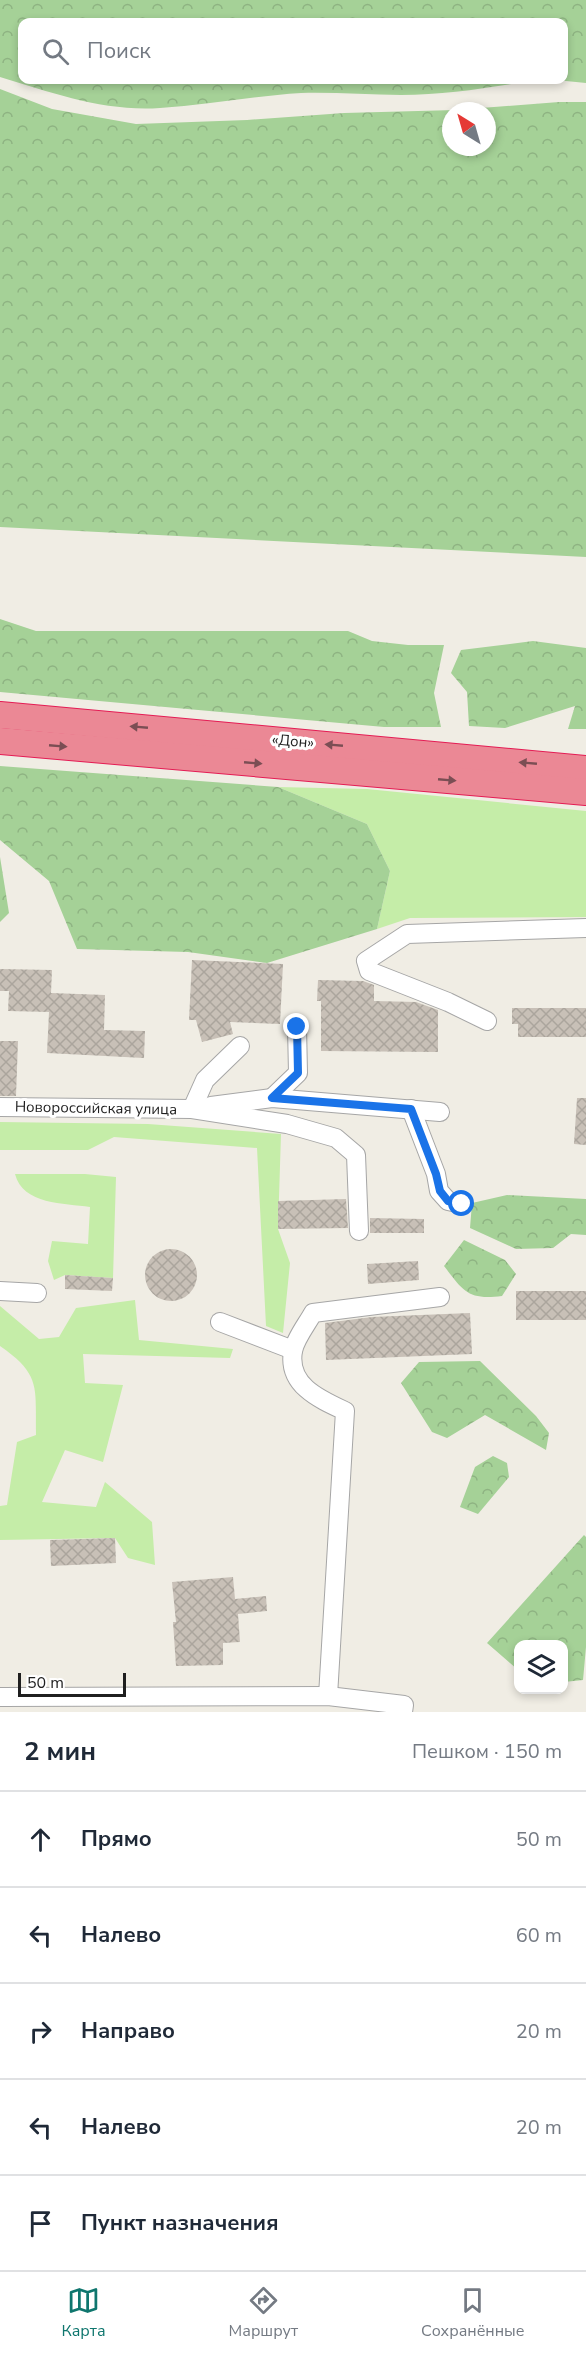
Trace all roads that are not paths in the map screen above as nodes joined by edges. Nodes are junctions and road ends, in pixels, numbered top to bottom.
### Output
1 (0, 715) edge
2 (0, 741) edge
3 (586, 769) edge
4 (586, 792) edge
5 (586, 928) edge
6 (487, 1021) dead end
7 (297, 1027) dead end
8 (240, 1046) dead end
9 (272, 1098) junction
10 (0, 1107) edge
11 (192, 1109) junction
12 (411, 1109) junction
13 (440, 1112) dead end
14 (462, 1204) dead end
15 (359, 1231) dead end
16 (0, 1291) edge
17 (37, 1293) dead end
18 (440, 1297) dead end
19 (220, 1322) dead end
20 (292, 1350) junction
21 (328, 1696) junction
22 (0, 1697) edge
23 (403, 1712) edge

3 -> 1 highway, «Дон»
2 -> 4 highway, «Дон»
5 - 6 street
7 - 9 street
8 - 11 street
9 - 11 street
9 - 12 street
10 - 11 street, Новороссийская улица
11 - 15 street
12 - 13 street
12 - 14 street
16 - 17 street
18 - 20 street
19 - 20 street
20 - 21 street
21 - 22 street
21 - 23 street

